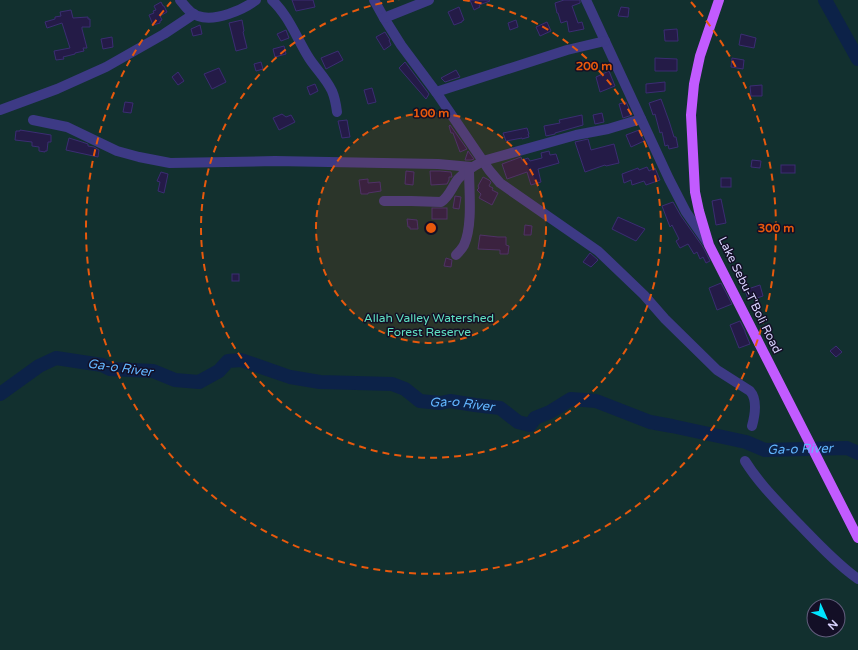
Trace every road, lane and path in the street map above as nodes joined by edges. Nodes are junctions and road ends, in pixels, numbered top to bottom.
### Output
1 (180, 0) edge
2 (256, 0) edge
3 (272, 0) edge
4 (374, 0) edge
5 (429, 0) edge
6 (586, 0) edge
7 (718, 0) edge
8 (194, 14) junction
9 (384, 18) junction
10 (605, 41) junction
11 (436, 92) junction
12 (0, 110) edge
13 (337, 112) dead end
14 (641, 119) junction
15 (33, 120) dead end
16 (483, 161) junction
17 (470, 168) junction
18 (384, 201) dead end
19 (709, 245) junction
20 (456, 254) dead end
21 (752, 426) dead end
22 (745, 461) dead end
23 (858, 538) edge
24 (858, 579) edge

1 - 8 street
2 - 8 street
3 - 13 street
4 - 9 street
5 - 9 street
6 - 10 street
7 - 19 main road, Lake Sebu-T'Boli Road
8 - 12 street
9 - 11 street
10 - 11 street
10 - 14 street
11 - 16 street
14 - 16 street
14 - 19 street
15 - 17 street
16 - 17 street
16 - 21 street
17 - 18 street
17 - 20 street
19 - 23 main road, Lake Sebu-T'Boli Road
22 - 24 street

